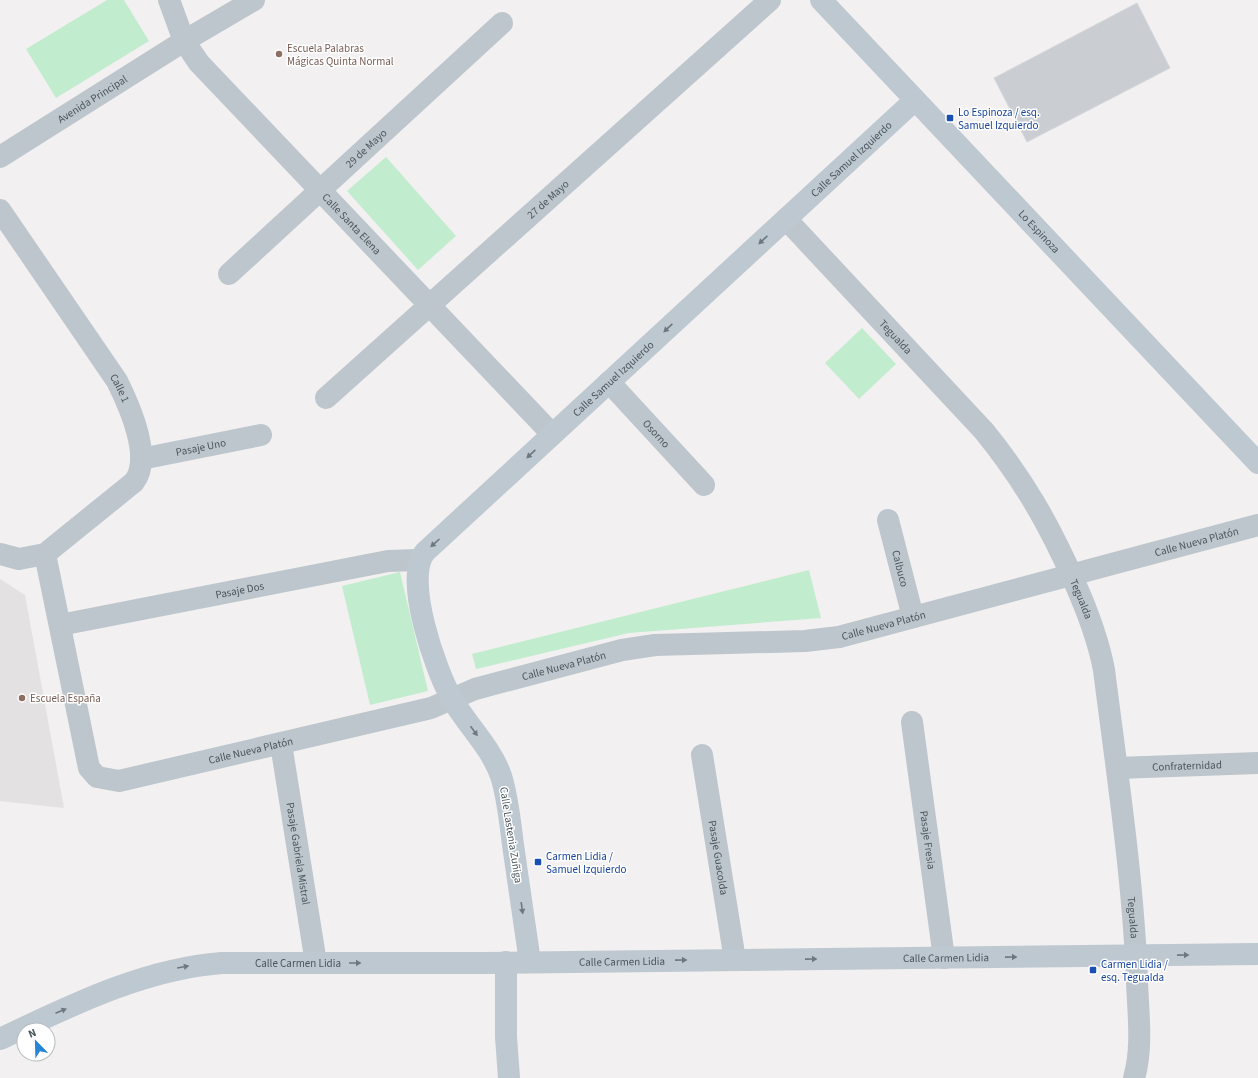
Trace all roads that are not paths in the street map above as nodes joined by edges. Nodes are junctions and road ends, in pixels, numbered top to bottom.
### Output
1 (169, 0) edge
2 (254, 0) edge
3 (770, 0) edge
4 (821, 0) edge
5 (502, 23) dead end
6 (184, 41) junction
7 (915, 100) junction
8 (0, 157) edge
9 (320, 191) junction
10 (0, 210) edge
11 (786, 219) junction
12 (229, 274) dead end
13 (429, 305) junction
14 (609, 382) junction
15 (326, 398) dead end
16 (552, 434) junction
17 (261, 435) dead end
18 (141, 459) junction
19 (1258, 462) edge
20 (704, 485) dead end
21 (888, 520) dead end
22 (1258, 525) edge
23 (0, 554) edge
24 (45, 554) junction
25 (419, 560) junction
26 (1071, 575) junction
27 (913, 617) junction
28 (60, 624) junction
29 (452, 699) junction
30 (912, 722) dead end
31 (281, 744) junction
32 (702, 755) dead end
33 (1258, 763) edge
34 (1116, 768) junction
35 (1258, 954) edge
36 (1136, 956) junction
37 (944, 958) junction
38 (735, 960) junction
39 (506, 962) junction
40 (530, 962) junction
41 (316, 963) junction
42 (0, 1039) edge
43 (509, 1078) edge
44 (1134, 1078) edge

1 - 6 street, Calle Santa Elena
2 - 6 street, Avenida Principal
3 - 13 street, 27 de Mayo
4 - 7 street, Lo Espinoza
5 - 9 street, 29 de Mayo
6 - 8 street, Avenida Principal
6 - 9 street, Calle Santa Elena
7 - 11 street, Calle Samuel Izquierdo
7 - 19 street, Lo Espinoza
9 - 12 street, 29 de Mayo
9 - 13 street, Calle Santa Elena
10 - 18 street, Calle 1
11 -> 14 street, Calle Samuel Izquierdo
11 - 26 street, Tegualda
13 - 15 street, 27 de Mayo
13 - 16 street, Calle Santa Elena
14 - 16 street, Calle Samuel Izquierdo
14 - 20 street, Osorno
16 -> 25 street, Calle Samuel Izquierdo
17 - 18 street, Pasaje Uno
18 - 24 street, Calle 1
21 - 27 street, Calbuco
22 - 26 street, Calle Nueva Platón
23 - 24 street
24 - 28 street, Calle Nueva Platón
25 - 28 street, Pasaje Dos
25 - 29 street
26 - 27 street, Calle Nueva Platón
26 - 34 street, Tegualda
27 - 29 street, Calle Nueva Platón
28 - 31 street, Calle Nueva Platón
29 - 31 street, Calle Nueva Platón
29 -> 40 street, Calle Lastenia Zuñiga
30 - 37 street, Pasaje Fresia
31 - 41 street, Pasaje Gabriela Mistral
32 - 38 street, Pasaje Guacolda
33 - 34 street, Confraternidad
34 - 36 street, Tegualda
36 -> 35 street, Calle Carmen Lidia
37 -> 36 street, Calle Carmen Lidia
36 - 44 street, Tegualda
38 -> 37 street, Calle Carmen Lidia
40 -> 38 street, Calle Carmen Lidia
39 - 40 street, Calle Carmen Lidia
41 -> 39 street, Calle Carmen Lidia
39 - 43 street
42 -> 41 street, Calle Carmen Lidia

